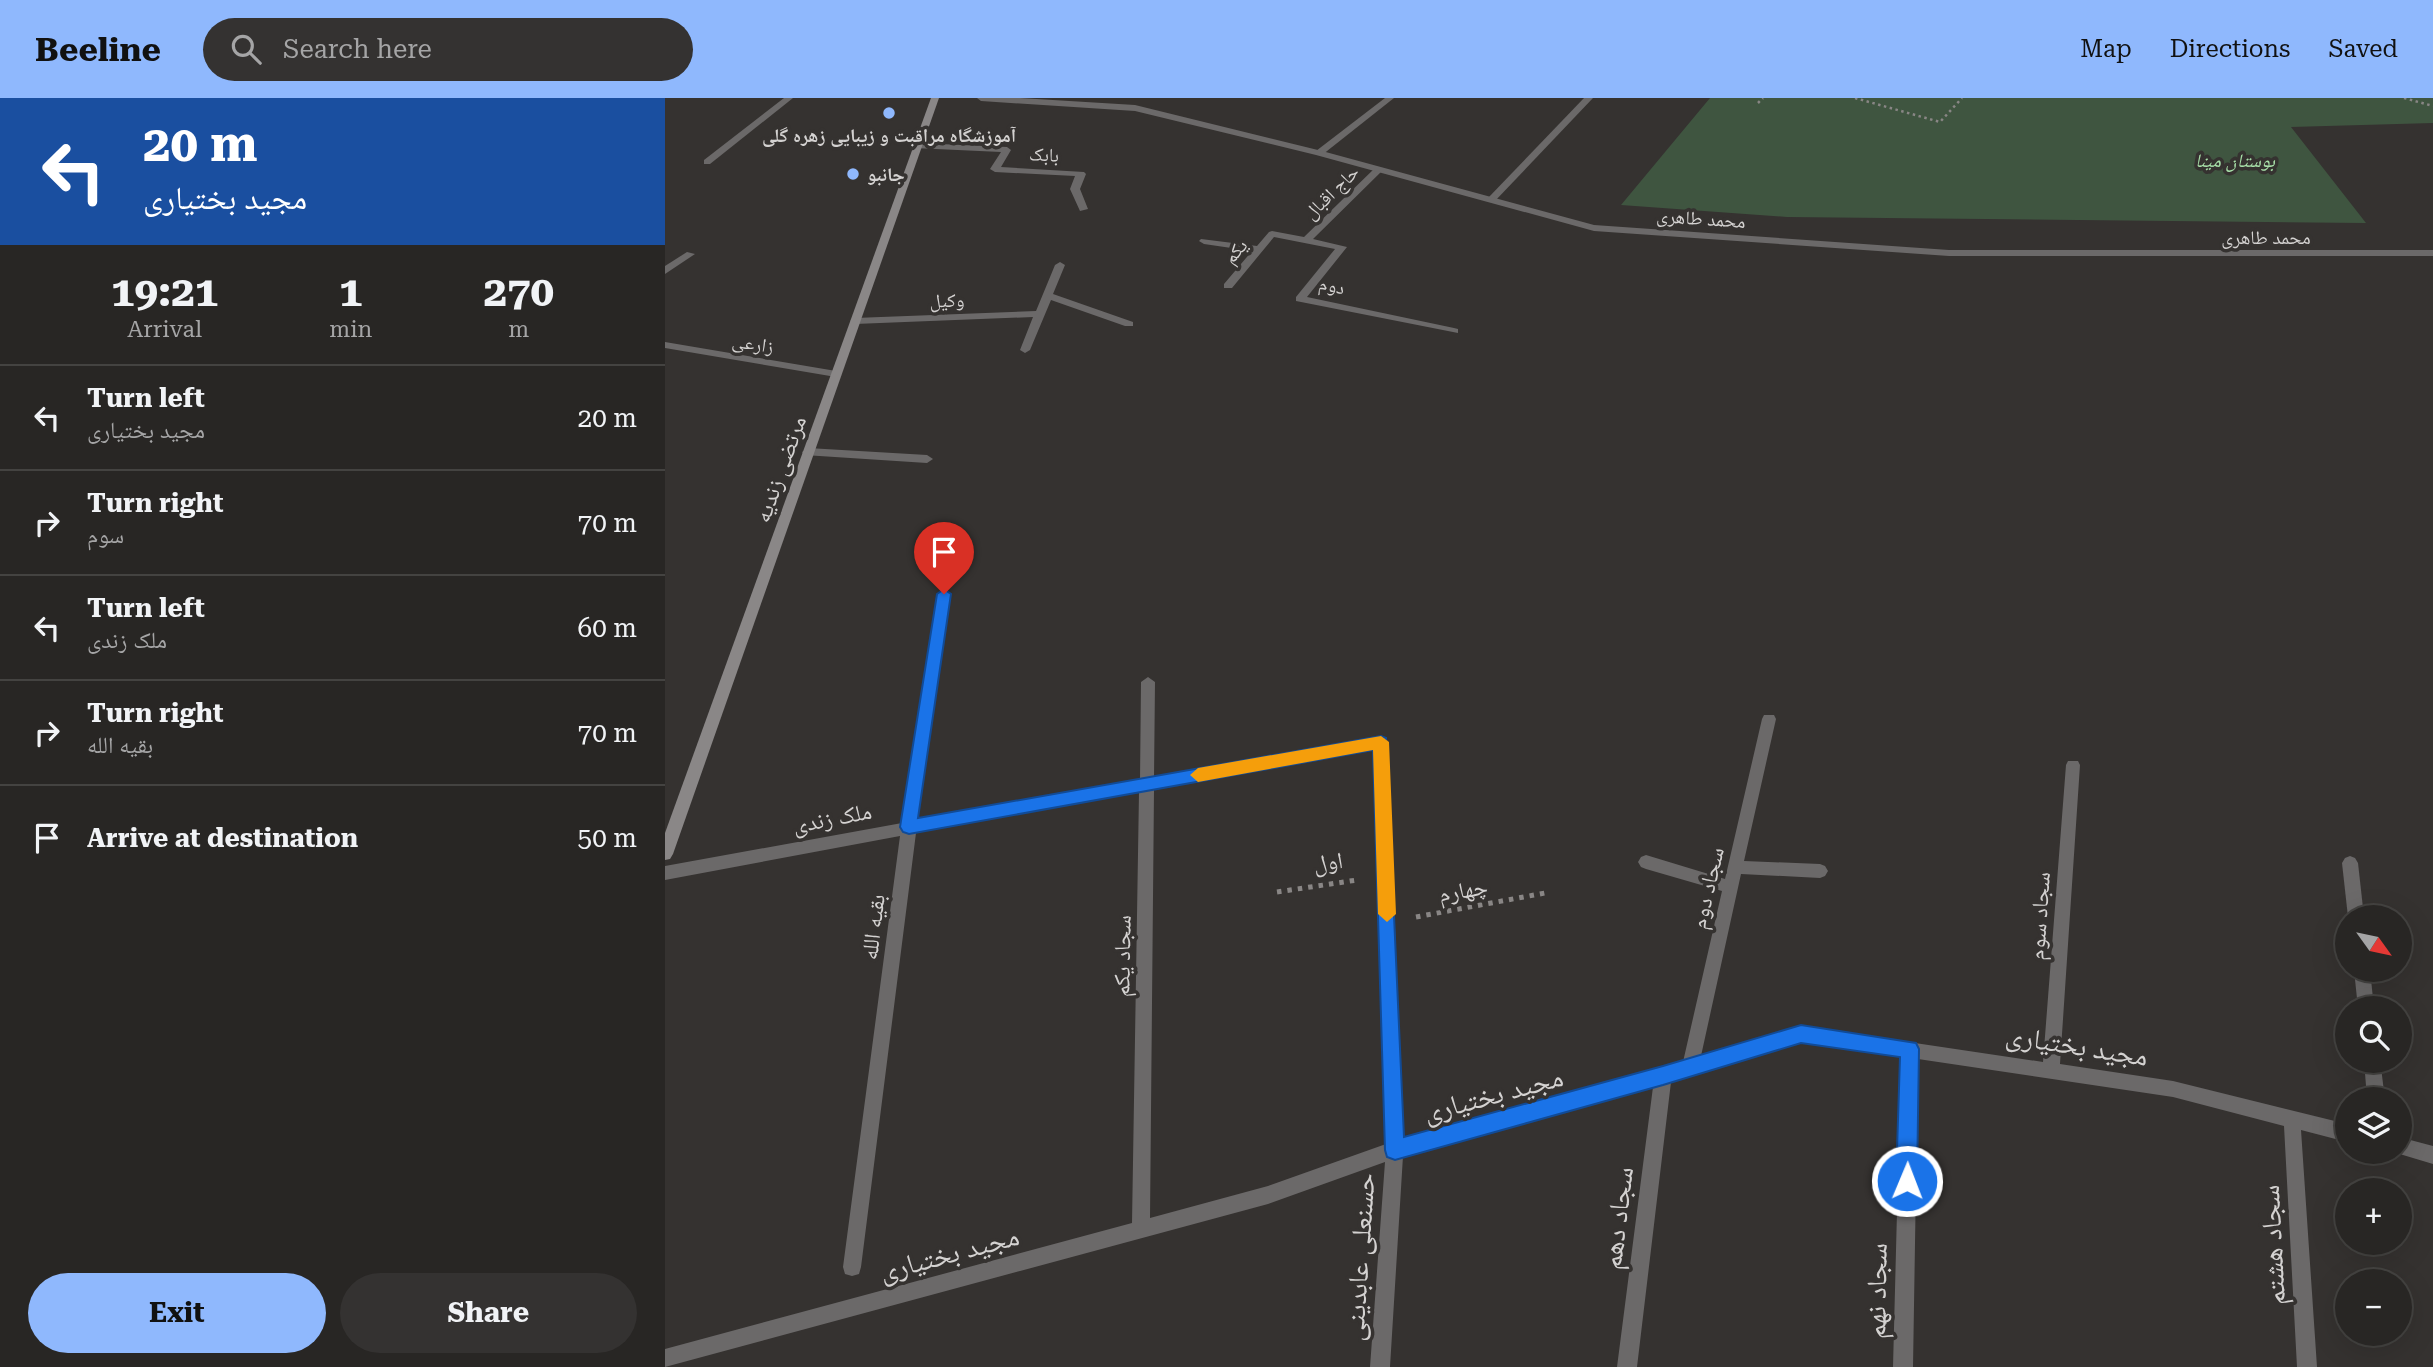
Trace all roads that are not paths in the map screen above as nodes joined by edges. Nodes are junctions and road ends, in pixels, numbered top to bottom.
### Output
1 (789, 98) edge
2 (935, 98) edge
3 (981, 98) edge
4 (1389, 98) edge
5 (1589, 98) edge
6 (917, 146) junction
7 (1319, 153) junction
8 (708, 162) dead end
9 (1379, 169) junction
10 (1491, 200) junction
11 (1083, 209) dead end
12 (1307, 239) junction
13 (1204, 241) dead end
14 (1259, 249) junction
15 (2433, 253) edge
16 (690, 254) dead end
17 (1060, 265) dead end
18 (665, 271) edge
19 (1228, 286) dead end
20 (1048, 295) junction
21 (1040, 314) junction
22 (855, 321) junction
23 (1129, 324) dead end
24 (1454, 331) dead end
25 (665, 345) edge
26 (677, 348) junction
27 (1025, 350) dead end
28 (665, 358) edge
29 (836, 374) junction
30 (808, 452) junction
31 (927, 459) dead end
32 (944, 594) dead end
33 (1148, 682) dead end
34 (1769, 719) dead end
35 (1381, 742) joint
36 (2073, 765) dead end
37 (1146, 784) junction
38 (909, 827) junction
39 (665, 854) edge
40 (1646, 862) dead end
41 (2350, 863) dead end
42 (1735, 867) junction
43 (1820, 872) dead end
44 (665, 873) edge
45 (1731, 887) junction
46 (2355, 905) edge
47 (1910, 1049) junction
48 (1691, 1068) junction
49 (2051, 1069) junction
50 (1663, 1076) junction
51 (2292, 1119) junction
52 (2335, 1130) edge
53 (2412, 1149) edge
54 (1395, 1150) junction
55 (2433, 1155) edge
56 (1141, 1230) junction
57 (852, 1267) dead end
58 (665, 1359) edge
59 (1380, 1367) edge
60 (1627, 1367) edge
61 (1903, 1367) edge
62 (2307, 1367) edge

1 - 8 street
2 - 6 main road, مرتضی زندیه
3 - 7 street, محمد طاهری
4 - 7 street
5 - 10 street
6 - 11 street, بابک
6 - 22 main road, مرتضی زندیه
7 - 9 street, محمد طاهری
9 - 10 street, محمد طاهری
9 - 12 street, حاج اقبال
10 - 15 street, محمد طاهری
12 - 14 street, یکم
12 - 24 street, دوم
13 - 14 street
14 - 19 street, یکم
16 - 18 street
17 - 20 street
20 - 21 street
20 - 23 street
21 - 22 street, وکیل
21 - 27 street
22 - 29 main road, مرتضی زندیه
25 - 26 street, زارعی
26 - 28 street
26 - 29 street, زارعی
29 - 30 main road, مرتضی زندیه
30 - 31 street
30 - 39 main road, مرتضی زندیه
32 - 38 street, بقیه الله
33 - 37 street, سجاد یکم
34 - 42 street, سجاد دوم
35 - 37 street, ملک زندی
35 - 54 street, حسنعلی عابدینی
36 - 49 street, سجاد سوم
37 - 38 street, ملک زندی
37 - 56 street, سجاد یکم
38 - 44 street, ملک زندی
38 - 57 street, بقیه الله
40 - 45 street
41 - 46 street
42 - 43 street
42 - 45 street, سجاد دوم
45 - 48 street, سجاد دوم
47 - 48 street, مجید بختیاری
47 - 49 street, مجید بختیاری
47 - 61 street, سجاد نهم
48 - 50 street, مجید بختیاری
49 - 51 street, مجید بختیاری
50 - 54 street, مجید بختیاری
50 - 60 street, سجاد دهم
51 - 52 street, مجید بختیاری
51 - 62 street, سجاد هشتم
53 - 55 street
54 - 56 street, مجید بختیاری
54 - 59 street, حسنعلی عابدینی
56 - 58 street, مجید بختیاری

